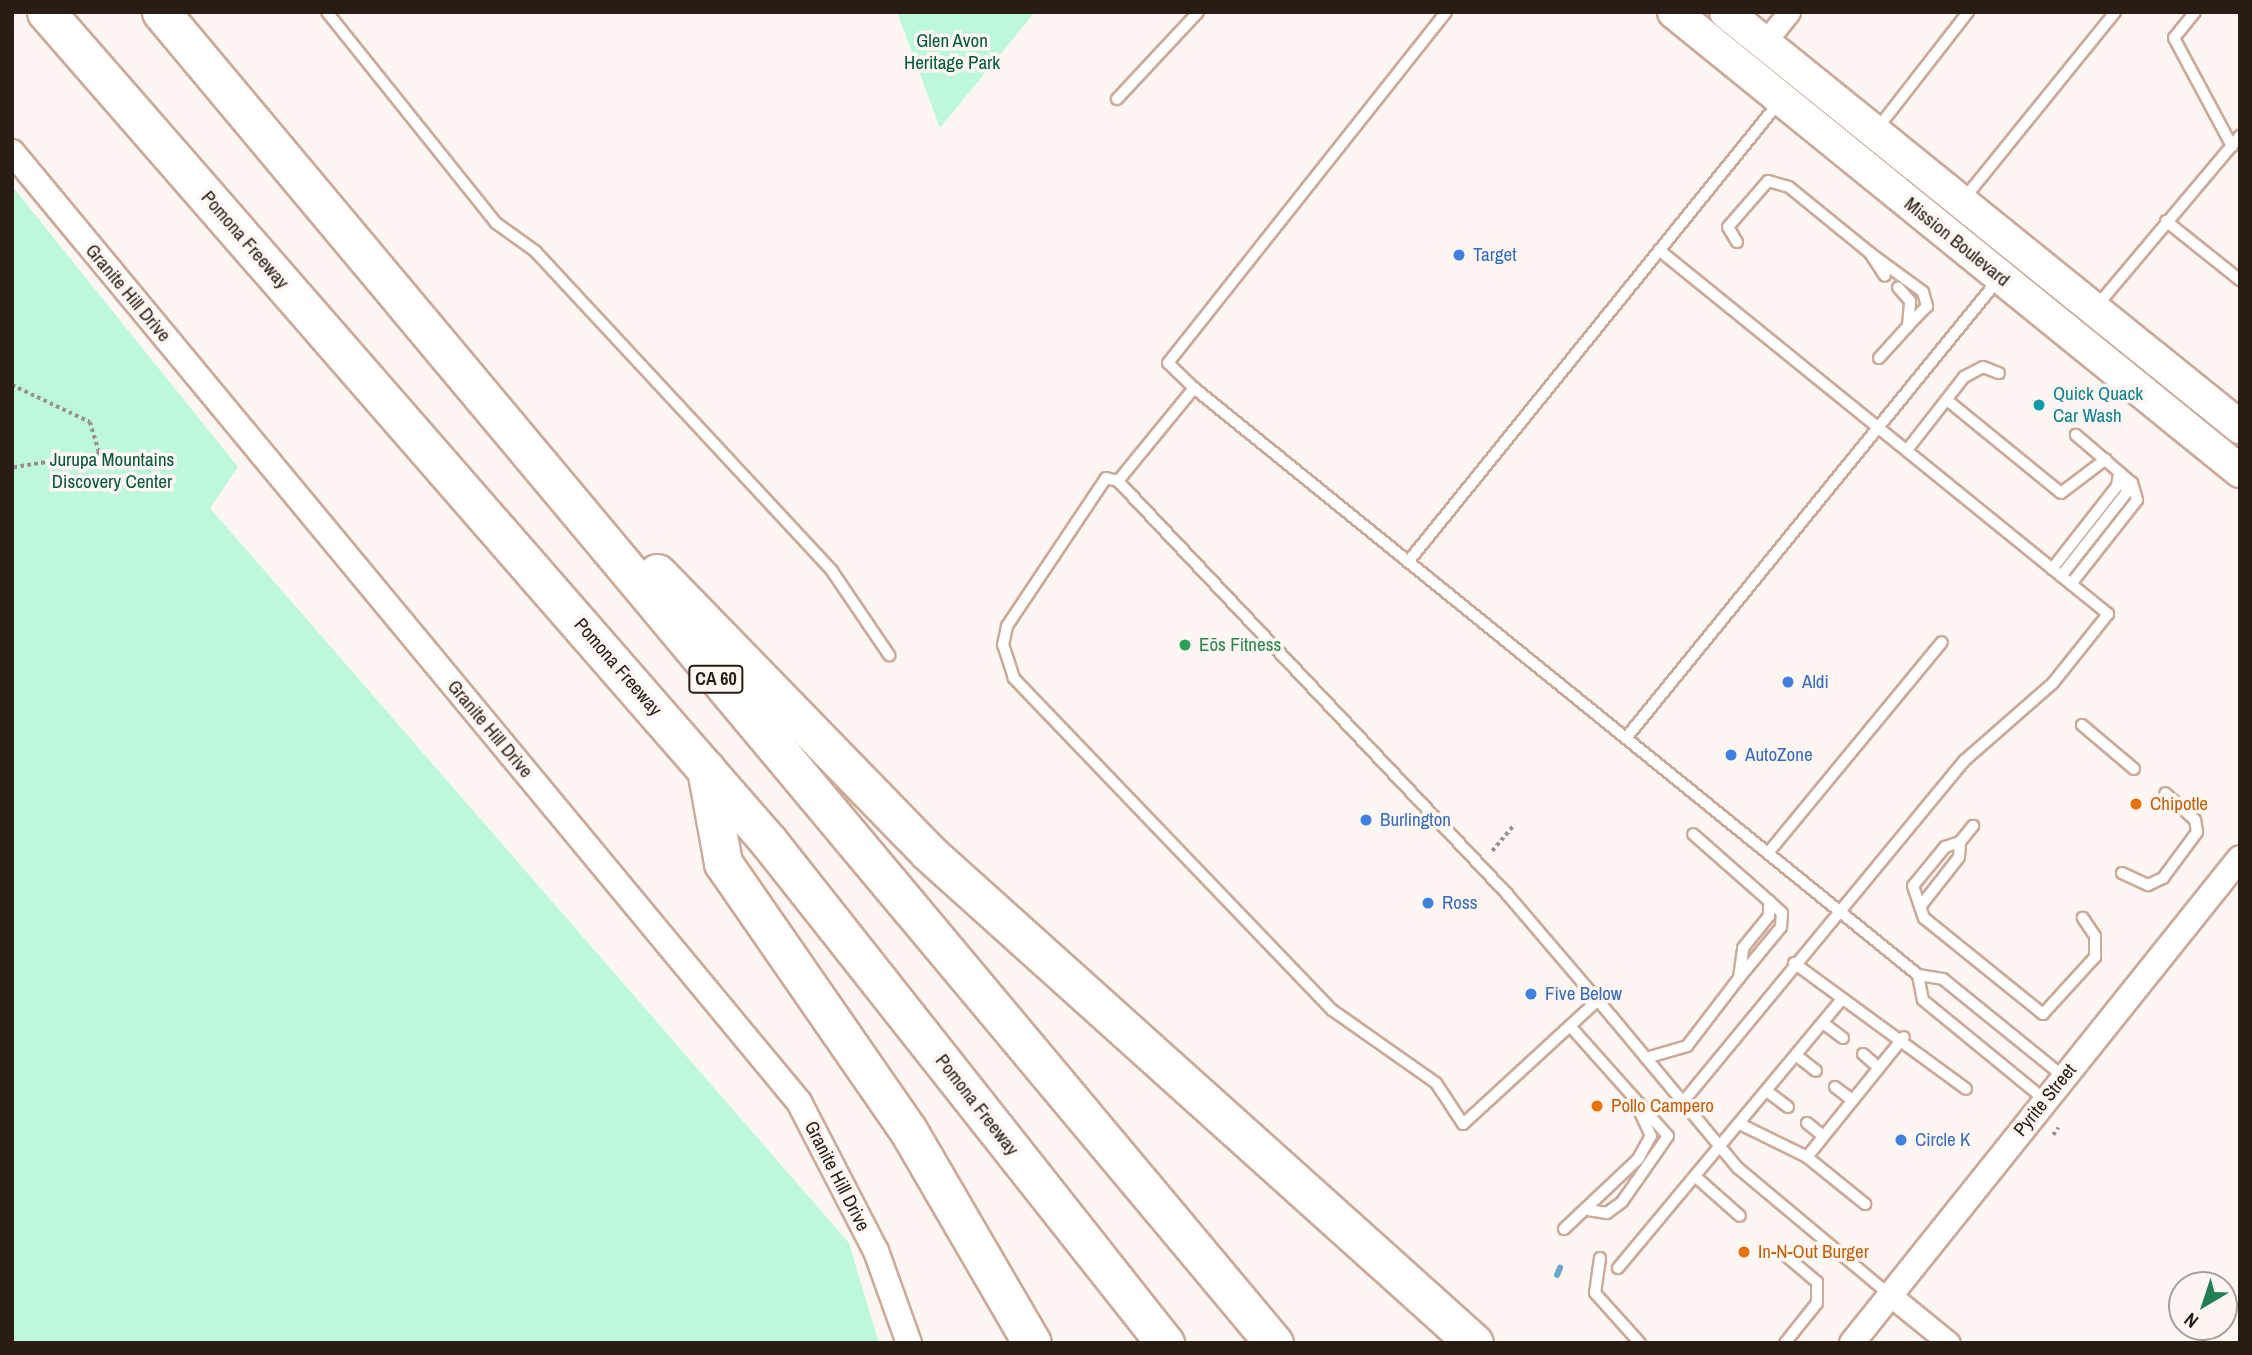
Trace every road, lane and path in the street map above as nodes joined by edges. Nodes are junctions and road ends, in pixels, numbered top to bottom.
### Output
1 (46, 12) edge
2 (161, 12) edge
3 (327, 12) edge
4 (1198, 12) edge
5 (1446, 12) edge
6 (1674, 12) edge
7 (1726, 12) edge
8 (1789, 12) edge
9 (1968, 12) edge
10 (2115, 12) edge
11 (2195, 12) edge
12 (1764, 43) junction
13 (1791, 87) junction
14 (1117, 99) dead end
15 (1874, 132) junction
16 (2240, 136) edge
17 (2232, 146) junction
18 (12, 152) edge
19 (1961, 202) junction
20 (2166, 221) junction
21 (1737, 242) dead end
22 (1659, 250) junction
23 (1870, 253) junction
24 (1885, 276) dead end
25 (2000, 278) junction
26 (2240, 280) edge
27 (1898, 287) dead end
28 (2094, 309) junction
29 (1908, 326) junction
30 (1879, 358) dead end
31 (1999, 373) dead end
32 (12, 385) edge
33 (478, 386) junction
34 (1194, 388) junction
35 (1947, 400) junction
36 (1879, 427) junction
37 (2240, 427) edge
38 (2076, 435) dead end
39 (1908, 450) junction
40 (2106, 459) junction
41 (12, 468) edge
42 (2120, 470) junction
43 (2240, 471) edge
44 (1118, 481) junction
45 (1408, 562) junction
46 (2056, 572) junction
47 (2071, 584) junction
48 (1942, 642) dead end
49 (888, 655) dead end
50 (2082, 725) dead end
51 (1626, 738) junction
52 (706, 768) junction
53 (2134, 769) dead end
54 (2165, 793) dead end
55 (1515, 824) dead end
56 (1973, 826) dead end
57 (1692, 834) dead end
58 (1960, 842) junction
59 (1492, 851) dead end
60 (1768, 853) junction
61 (2240, 858) edge
62 (2122, 873) dead end
63 (1769, 901) junction
64 (1920, 907) junction
65 (1837, 909) junction
66 (2083, 918) dead end
67 (1794, 962) junction
68 (1918, 975) junction
69 (1739, 978) junction
70 (1598, 1000) junction
71 (1841, 1000) junction
72 (1823, 1023) junction
73 (1570, 1026) junction
74 (1904, 1037) junction
75 (1843, 1038) dead end
76 (1863, 1054) dead end
77 (1797, 1056) junction
78 (1646, 1058) junction
79 (1879, 1068) junction
80 (1816, 1071) dead end
81 (2064, 1077) junction
82 (1835, 1087) dead end
83 (1966, 1089) dead end
84 (1768, 1092) junction
85 (1852, 1100) junction
86 (2045, 1100) junction
87 (1683, 1102) junction
88 (1636, 1105) junction
89 (1788, 1107) dead end
90 (1807, 1123) dead end
91 (1742, 1125) junction
92 (2058, 1128) dead end
93 (2053, 1135) dead end
94 (1823, 1136) junction
95 (1722, 1149) junction
96 (1807, 1157) junction
97 (1697, 1178) junction
98 (1865, 1204) dead end
99 (1588, 1210) junction
100 (1740, 1216) dead end
101 (1564, 1229) dead end
102 (1785, 1255) dead end
103 (1600, 1258) dead end
104 (1618, 1268) dead end
105 (1890, 1294) junction
106 (909, 1343) edge
107 (1032, 1343) edge
108 (1165, 1343) edge
109 (1274, 1343) edge
110 (1474, 1343) edge
111 (1640, 1343) edge
112 (1786, 1343) edge
113 (1852, 1343) edge
114 (1949, 1343) edge

1 - 52 highway, Pomona Freeway
2 - 33 highway, CA 60
3 - 49 lane
4 - 14 lane
5 - 34 lane
6 - 13 main road, Mission Boulevard
7 - 12 main road, Mission Boulevard
8 - 12 street
9 - 15 lane
10 - 19 lane
11 - 17 lane
12 - 13 main road, Mission Boulevard
13 - 15 main road, Mission Boulevard
13 - 22 lane
13 - 25 main road, Mission Boulevard
15 - 19 main road, Mission Boulevard
16 - 17 lane
17 - 20 lane
18 - 106 street, Granite Hill Drive
19 - 28 main road, Mission Boulevard
20 - 26 lane
20 - 28 lane
21 - 23 lane
22 - 36 lane
22 - 45 lane
23 - 24 lane
23 - 29 lane
25 - 36 lane
25 - 43 main road, Mission Boulevard
27 - 29 lane
28 - 37 main road, Mission Boulevard
29 - 30 lane
31 - 35 lane
32 - 41 path
33 - 109 highway, CA 60
33 - 110 highway
34 - 44 lane
34 - 45 lane
35 - 39 lane
35 - 40 lane
36 - 39 lane
36 - 51 lane
38 - 40 lane
39 - 46 lane
40 - 42 lane
42 - 46 lane
42 - 47 lane
44 - 70 lane
44 - 73 lane
45 - 51 lane
46 - 47 lane
47 - 65 lane
48 - 60 lane
50 - 53 lane
51 - 60 lane
52 - 107 highway
52 - 108 highway, Pomona Freeway
54 - 62 lane
55 - 59 path
56 - 58 lane
57 - 63 lane
58 - 64 lane
58 - 64 lane
60 - 65 lane
61 - 81 street, Pyrite Street
63 - 69 lane
63 - 69 lane
64 - 66 lane
65 - 67 lane
65 - 68 lane
67 - 71 lane
67 - 87 lane
68 - 81 lane
68 - 86 lane
69 - 78 lane
70 - 73 lane
70 - 78 lane
71 - 72 lane
71 - 74 lane
72 - 75 lane
72 - 77 lane
73 - 88 lane
74 - 79 lane
74 - 83 lane
76 - 79 lane
77 - 80 lane
77 - 84 lane
78 - 87 lane
79 - 85 lane
81 - 86 street, Pyrite Street
82 - 85 lane
84 - 89 lane
84 - 91 lane
85 - 94 lane
86 - 105 street, Pyrite Street
87 - 95 lane
88 - 99 lane
88 - 99 lane
90 - 94 lane
91 - 95 lane
91 - 96 lane
92 - 93 path
94 - 96 lane
95 - 97 lane
95 - 105 lane
96 - 98 lane
97 - 100 lane
97 - 104 lane
99 - 101 lane
102 - 112 lane
103 - 111 lane
105 - 113 street, Pyrite Street
105 - 114 street

